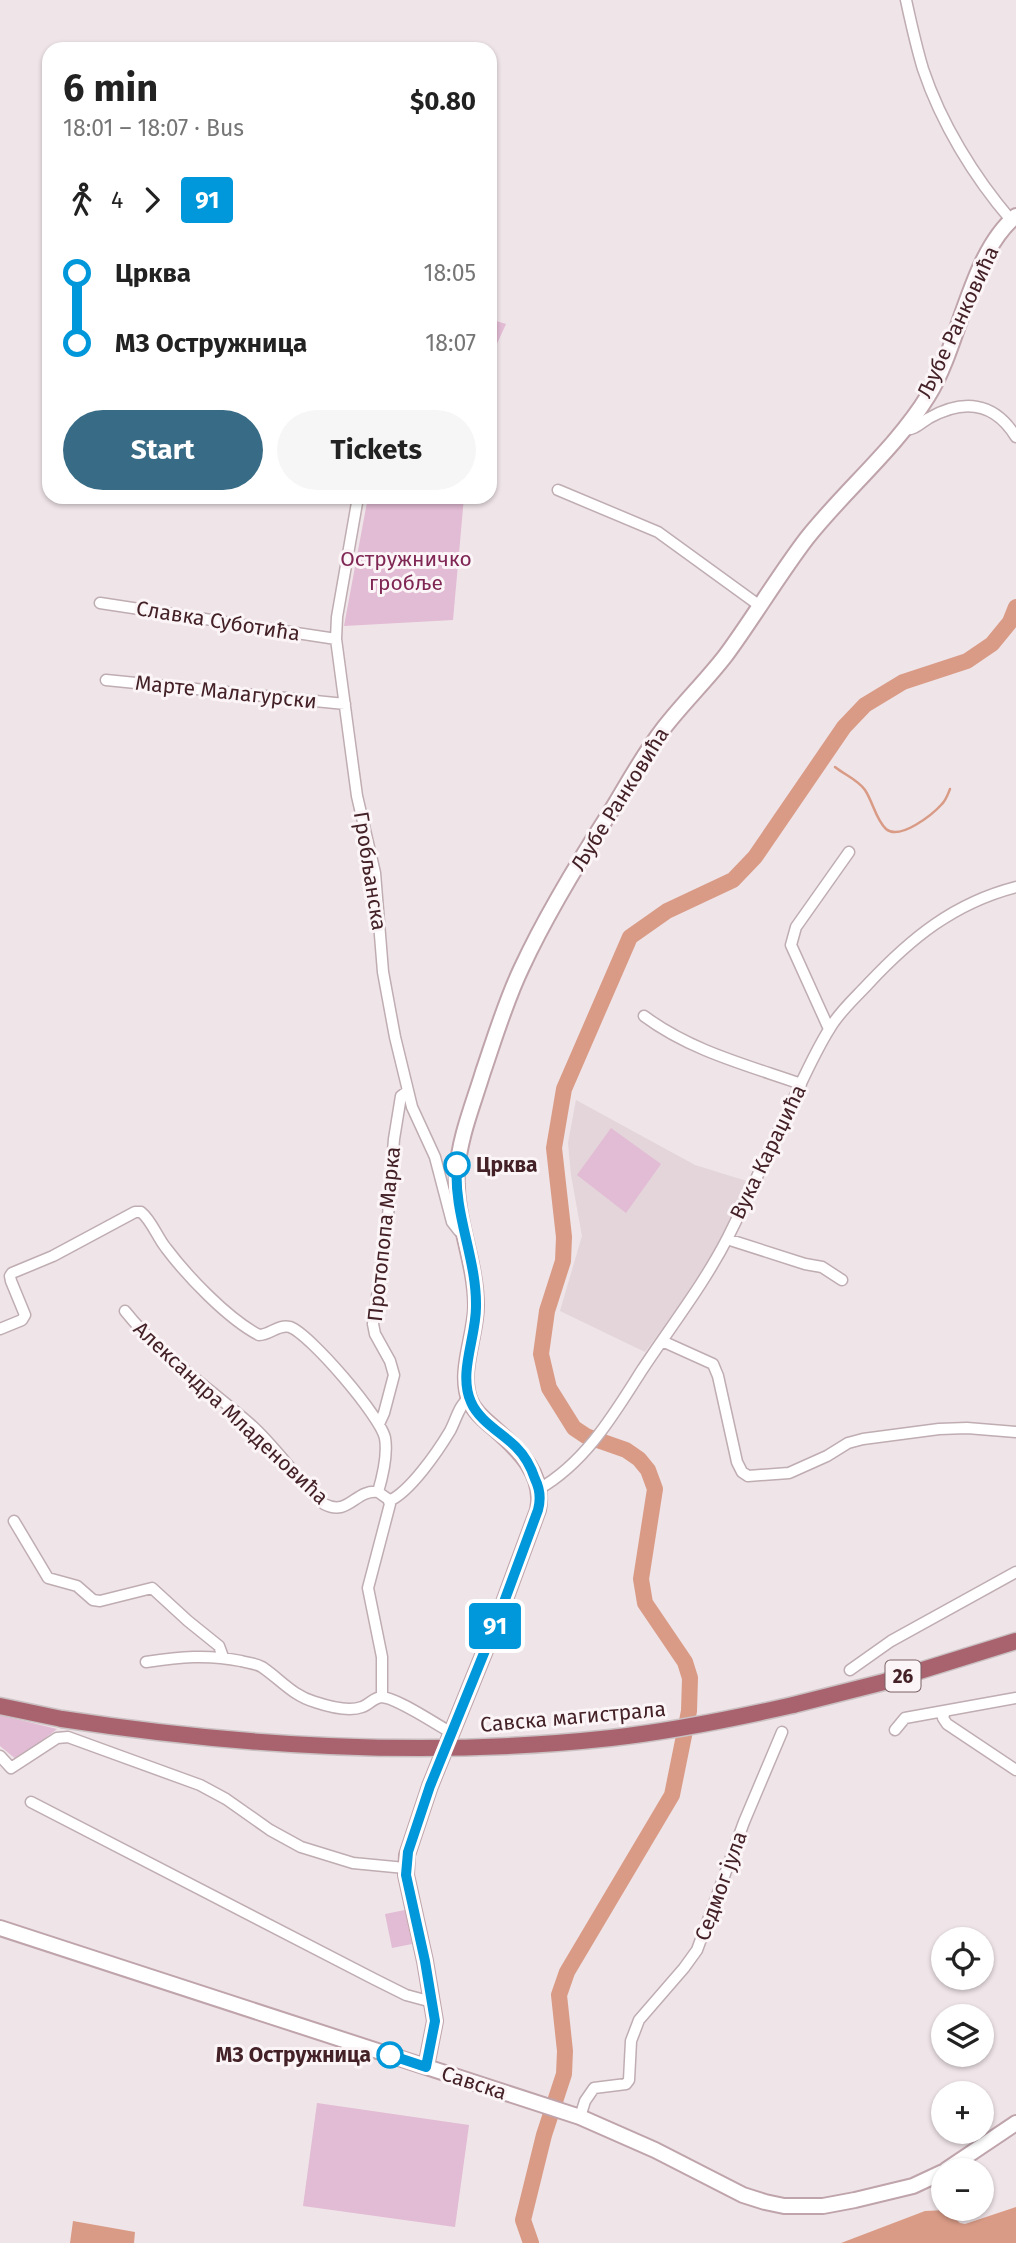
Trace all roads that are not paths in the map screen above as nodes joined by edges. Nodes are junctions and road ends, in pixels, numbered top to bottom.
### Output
1 (906, 0) edge
2 (1013, 218) edge
3 (904, 428) junction
4 (1016, 437) edge
5 (558, 490) dead end
6 (357, 504) edge
7 (100, 603) dead end
8 (760, 606) junction
9 (336, 639) junction
10 (106, 680) dead end
11 (345, 704) junction
12 (849, 852) dead end
13 (1016, 887) edge
14 (644, 1016) dead end
15 (829, 1029) junction
16 (801, 1084) junction
17 (408, 1091) junction
18 (464, 1231) junction
19 (726, 1239) junction
20 (842, 1280) dead end
21 (125, 1311) dead end
22 (0, 1329) edge
23 (662, 1341) junction
24 (469, 1398) junction
25 (379, 1424) junction
26 (1016, 1432) edge
27 (539, 1489) junction
28 (378, 1492) junction
29 (389, 1501) junction
30 (14, 1521) dead end
31 (1016, 1572) edge
32 (1016, 1641) edge
33 (223, 1657) junction
34 (146, 1662) dead end
35 (850, 1670) dead end
36 (382, 1697) junction
37 (1016, 1698) edge
38 (0, 1706) edge
39 (945, 1711) junction
40 (895, 1730) dead end
41 (782, 1732) dead end
42 (452, 1733) junction
43 (0, 1756) edge
44 (1016, 1770) edge
45 (31, 1802) dead end
46 (405, 1868) junction
47 (0, 1928) edge
48 (432, 2002) junction
49 (426, 2067) junction
50 (580, 2117) junction
51 (1016, 2123) edge
52 (964, 2158) edge
53 (931, 2177) edge

1 - 2 street
2 - 3 street, Љубе Ранковића
3 - 4 street
3 - 8 street, Љубе Ранковића
5 - 8 street
6 - 9 street, Гробљанска
7 - 9 street, Славка Суботића
8 - 18 street, Љубе Ранковића
9 - 11 street, Гробљанска
10 - 11 street, Марте Малагурски
11 - 17 street, Гробљанска
12 - 15 street
13 - 15 street, Вука Караџића
14 - 16 street
15 - 16 street, Вука Караџића
16 - 19 street, Вука Караџића
17 - 18 street, Гробљанска
17 - 25 street, Протопопа Марка
18 - 24 street, Љубе Ранковића
19 - 20 street
19 - 23 street, Вука Караџића
21 - 28 street, Александра Младеновића
22 - 25 street
23 - 26 street
23 - 27 street, Вука Караџића
24 - 27 street
24 - 29 street
25 - 28 street, Протопопа Марка
27 - 42 street
28 - 29 street
29 - 36 street
30 - 33 street
31 - 35 street
32 - 38 main road, Савска магистрала / 26, bridge
33 - 34 street
33 - 36 street
36 - 42 street
37 - 39 street
39 - 40 street
39 - 44 street
41 - 50 street, Седмог јула
42 - 46 street
43 - 46 street
45 - 48 street
46 - 48 street
47 - 49 street, Савска
48 - 49 street
49 - 50 street, Савска
50 - 53 street, Савска
51 - 52 street, Савска

